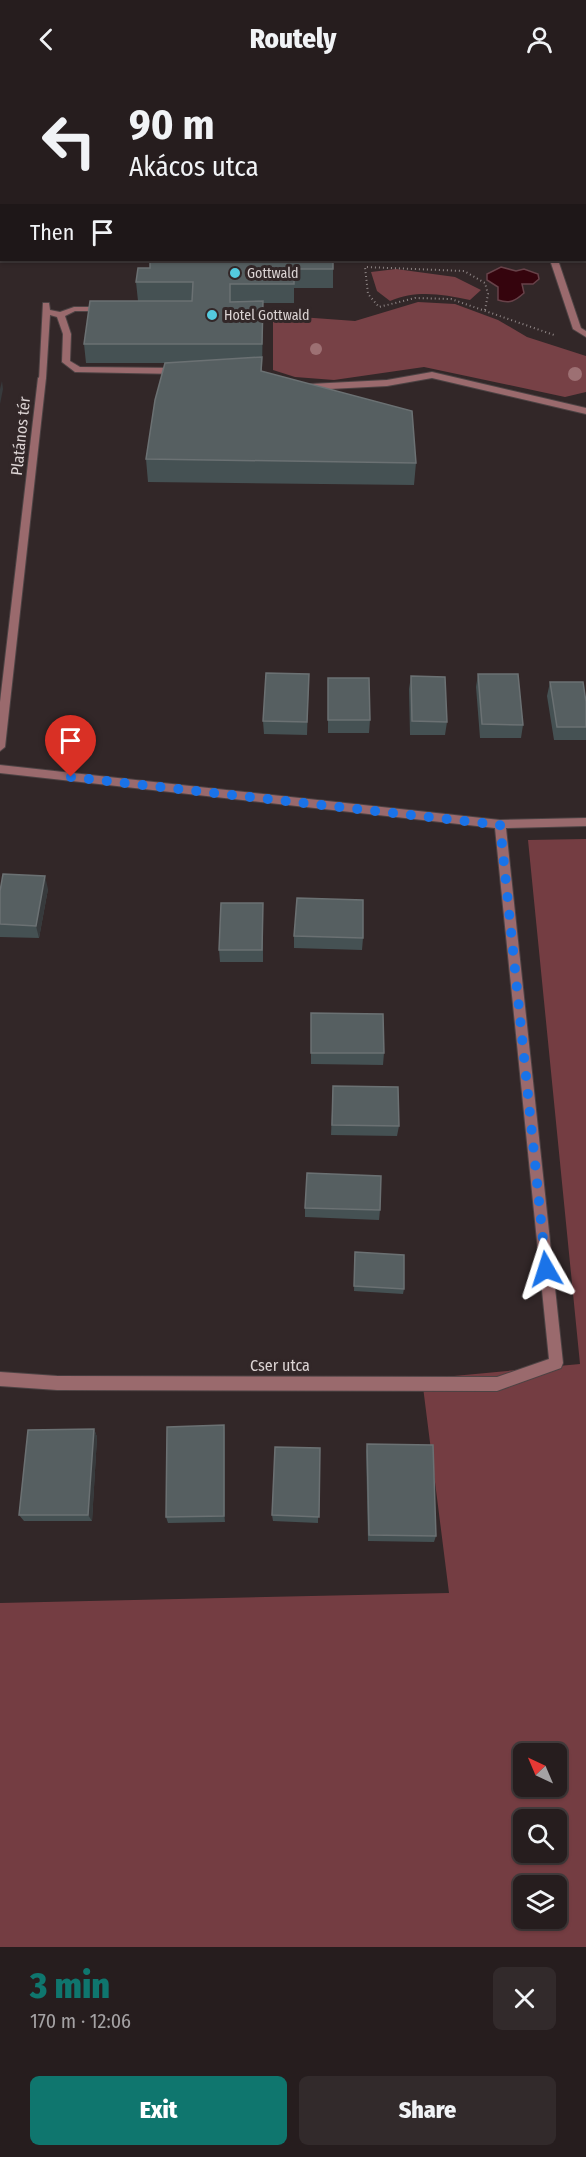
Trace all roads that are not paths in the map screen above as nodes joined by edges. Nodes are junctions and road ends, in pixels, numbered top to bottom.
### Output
1 (554, 261) edge
2 (110, 309) edge
3 (61, 315) junction
4 (586, 334) edge
5 (193, 371) edge
6 (302, 386) edge
7 (586, 411) edge
8 (0, 747) edge
9 (0, 770) edge
10 (586, 822) edge
11 (500, 825) junction
12 (0, 1379) edge

1 - 4 street
2 - 3 street
3 - 5 street
3 - 8 street, Platános tér
6 - 7 street
9 - 11 street
10 - 11 street
11 - 12 street, Cser utca

